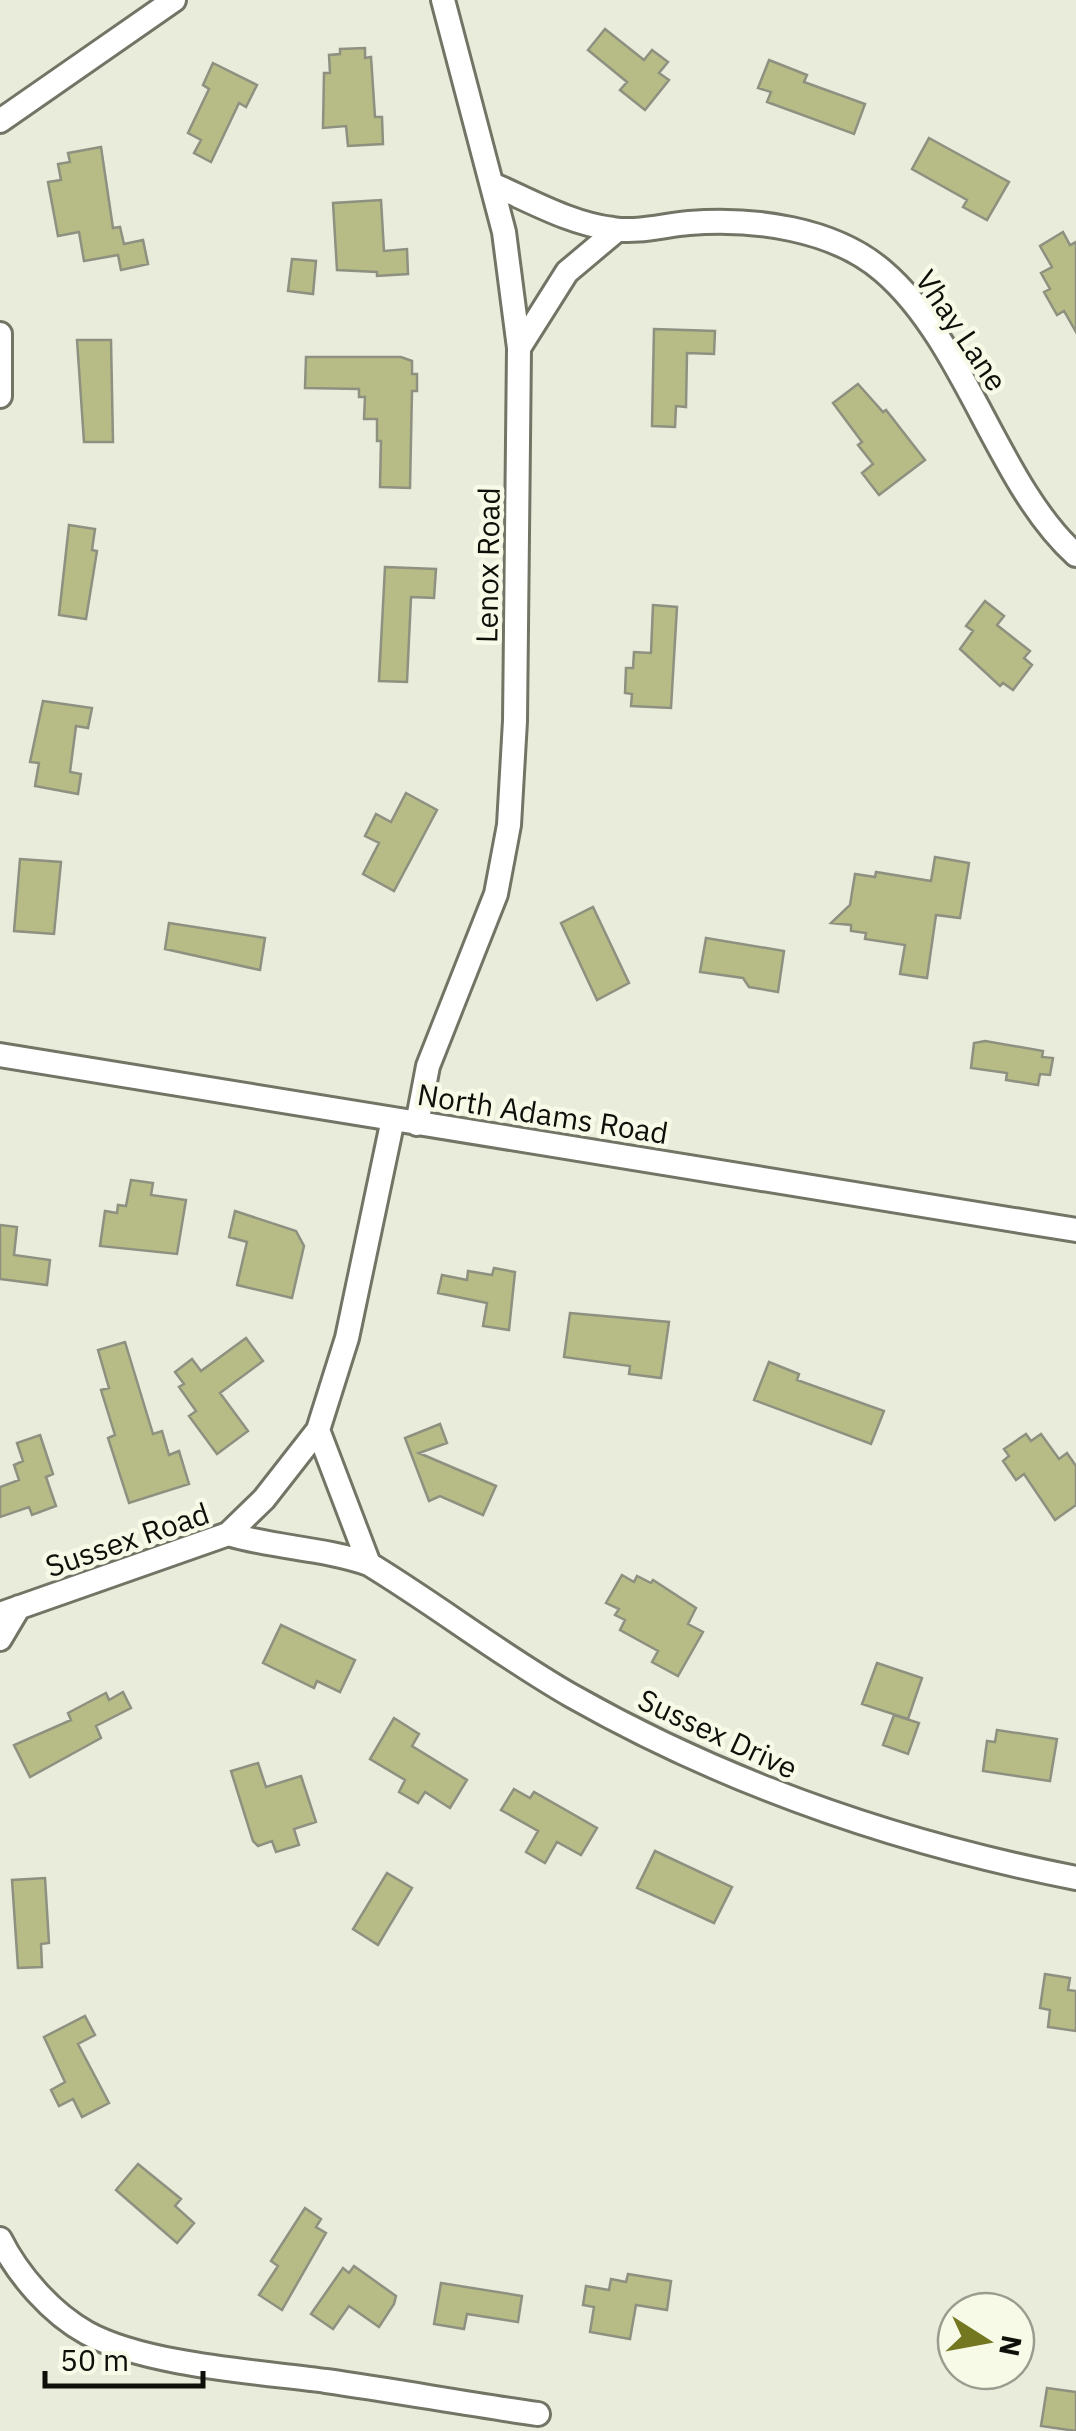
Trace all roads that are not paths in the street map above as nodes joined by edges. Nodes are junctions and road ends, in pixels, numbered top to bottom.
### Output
1 (174, 0) edge
2 (444, 0) edge
3 (0, 120) edge
4 (492, 184) junction
5 (617, 230) junction
6 (0, 334) edge
7 (519, 348) junction
8 (0, 396) edge
9 (1076, 555) edge
10 (0, 1055) edge
11 (405, 1121) junction
12 (1076, 1230) edge
13 (318, 1430) junction
14 (228, 1534) junction
15 (369, 1564) junction
16 (10, 1611) edge
17 (0, 1639) edge
18 (1076, 1878) edge
19 (0, 2238) edge
20 (538, 2414) dead end

1 - 3 street
2 - 4 street, Lenox Road
4 - 5 street, Vhay Lane
4 - 7 street, Lenox Road
5 - 7 street
5 - 9 street, Vhay Lane
6 - 8 street
7 - 11 street, Lenox Road
10 - 11 street, North Adams Road
11 - 12 street, North Adams Road
11 - 13 street, Lenox Road
13 - 14 street, Lenox Road
13 - 15 street
14 - 15 street, Sussex Road
14 - 16 street, Sussex Road
15 - 18 street, Sussex Drive
16 - 17 street
19 - 20 street

